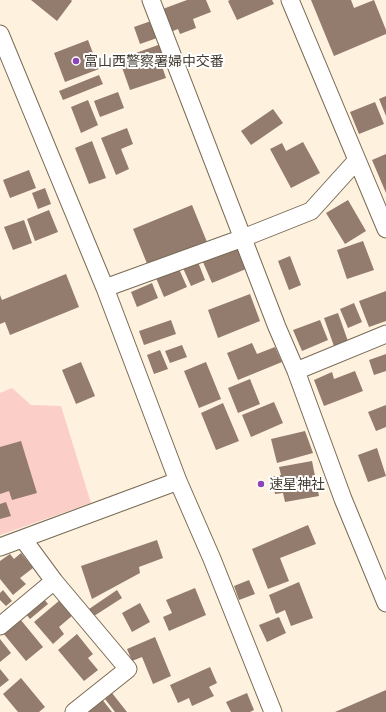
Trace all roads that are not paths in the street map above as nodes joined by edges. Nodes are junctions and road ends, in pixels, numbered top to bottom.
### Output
1 (151, 0) edge
2 (290, 0) edge
3 (0, 34) edge
4 (357, 160) junction
5 (386, 229) edge
6 (242, 238) junction
7 (105, 288) junction
8 (386, 334) edge
9 (296, 371) junction
10 (178, 481) junction
11 (23, 539) junction
12 (0, 547) edge
13 (54, 581) junction
14 (386, 603) edge
15 (0, 626) edge
16 (74, 712) edge
17 (273, 712) edge

1 - 6 street
2 - 4 street
3 - 7 street
4 - 5 street
4 - 6 street
6 - 7 street
6 - 9 street
7 - 10 street
8 - 9 street
9 - 14 street
10 - 11 street
10 - 17 street
11 - 12 street
11 - 13 street
13 - 15 street
13 - 16 street

